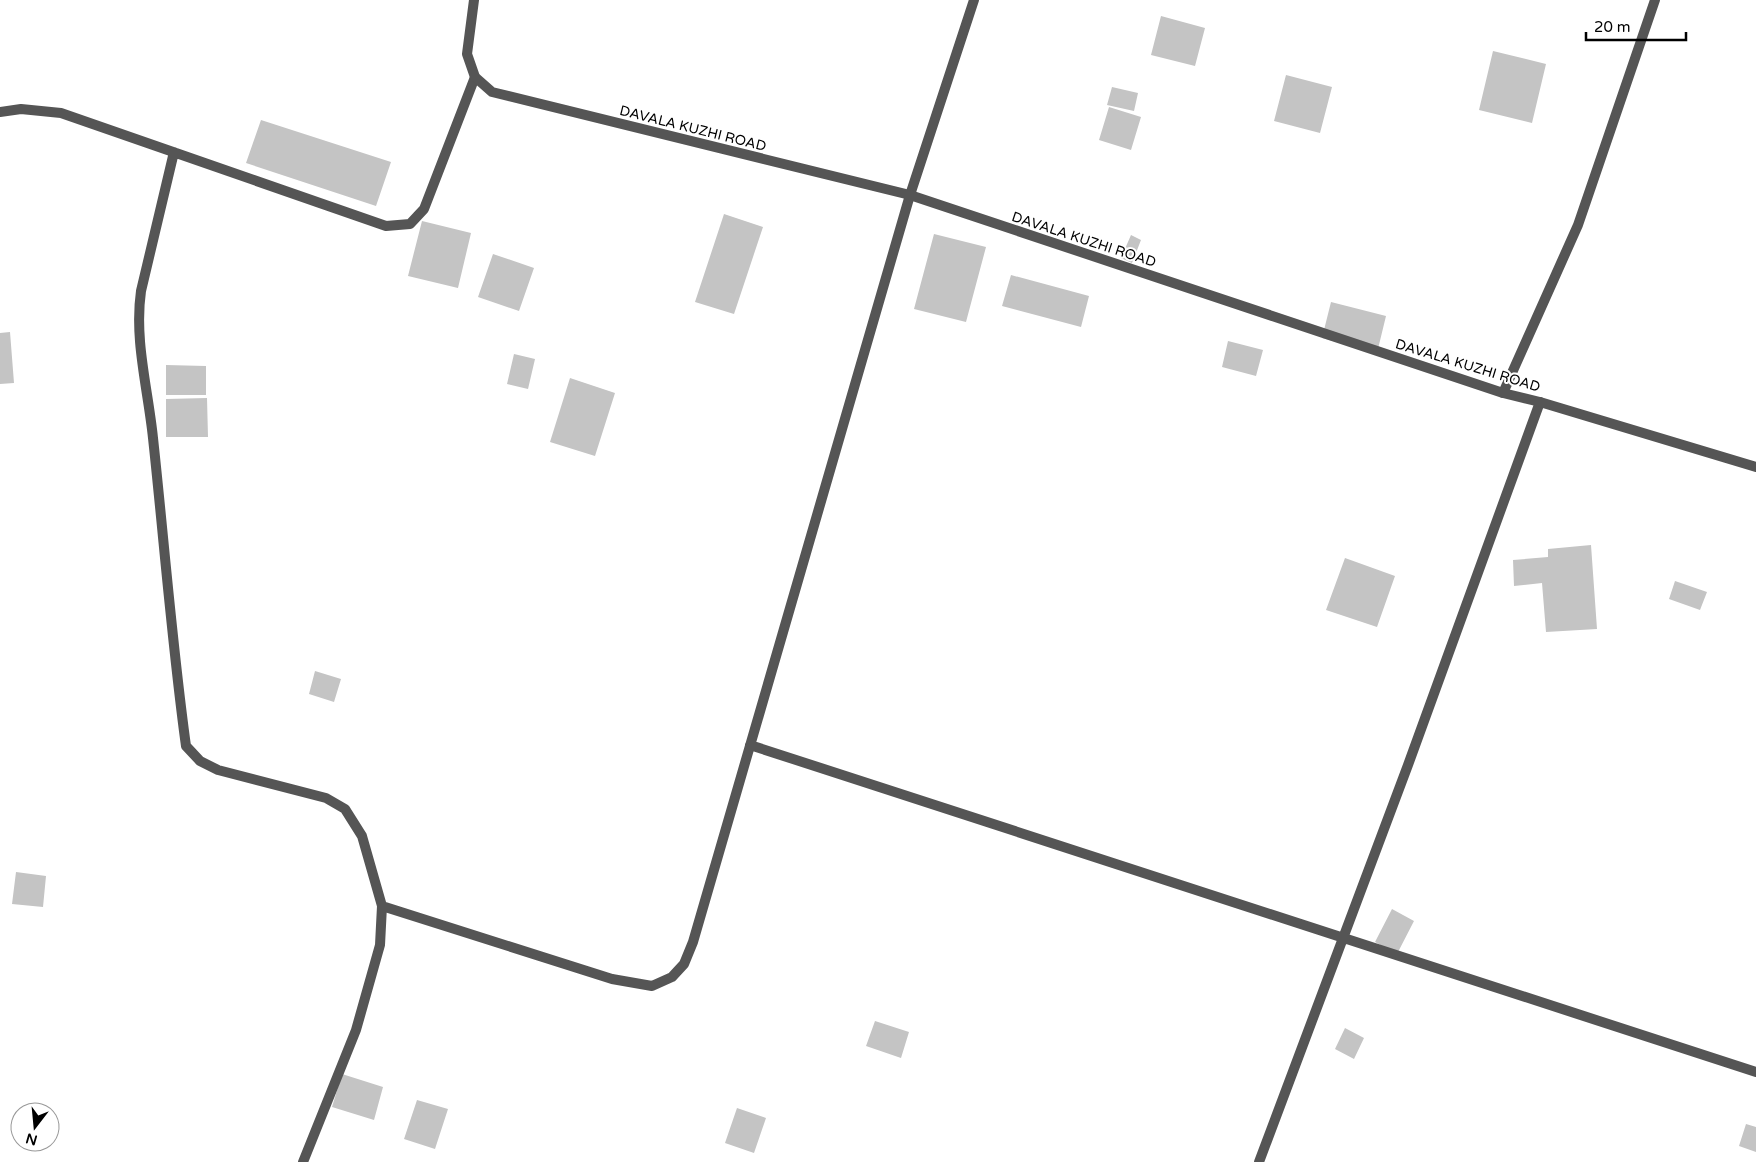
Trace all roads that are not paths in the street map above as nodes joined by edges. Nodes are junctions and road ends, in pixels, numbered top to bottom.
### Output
1 (474, 0) edge
2 (974, 0) edge
3 (1655, 0) edge
4 (475, 77) junction
5 (0, 112) edge
6 (174, 152) junction
7 (910, 195) junction
8 (1503, 393) junction
9 (1540, 402) junction
10 (1756, 467) edge
11 (750, 745) junction
12 (382, 906) junction
13 (1344, 937) junction
14 (1756, 1072) edge
15 (303, 1162) edge
16 (1259, 1162) edge

1 - 4 street
2 - 7 street
3 - 8 street
4 - 6 street
4 - 7 street, DAVALA KUZHI ROAD
5 - 6 street
6 - 12 street
7 - 8 street, DAVALA KUZHI ROAD
7 - 11 street
8 - 9 street, DAVALA KUZHI ROAD
9 - 10 street, DAVALA KUZHI ROAD
9 - 13 street
11 - 12 street
11 - 13 street
12 - 15 street
13 - 14 street
13 - 16 street

